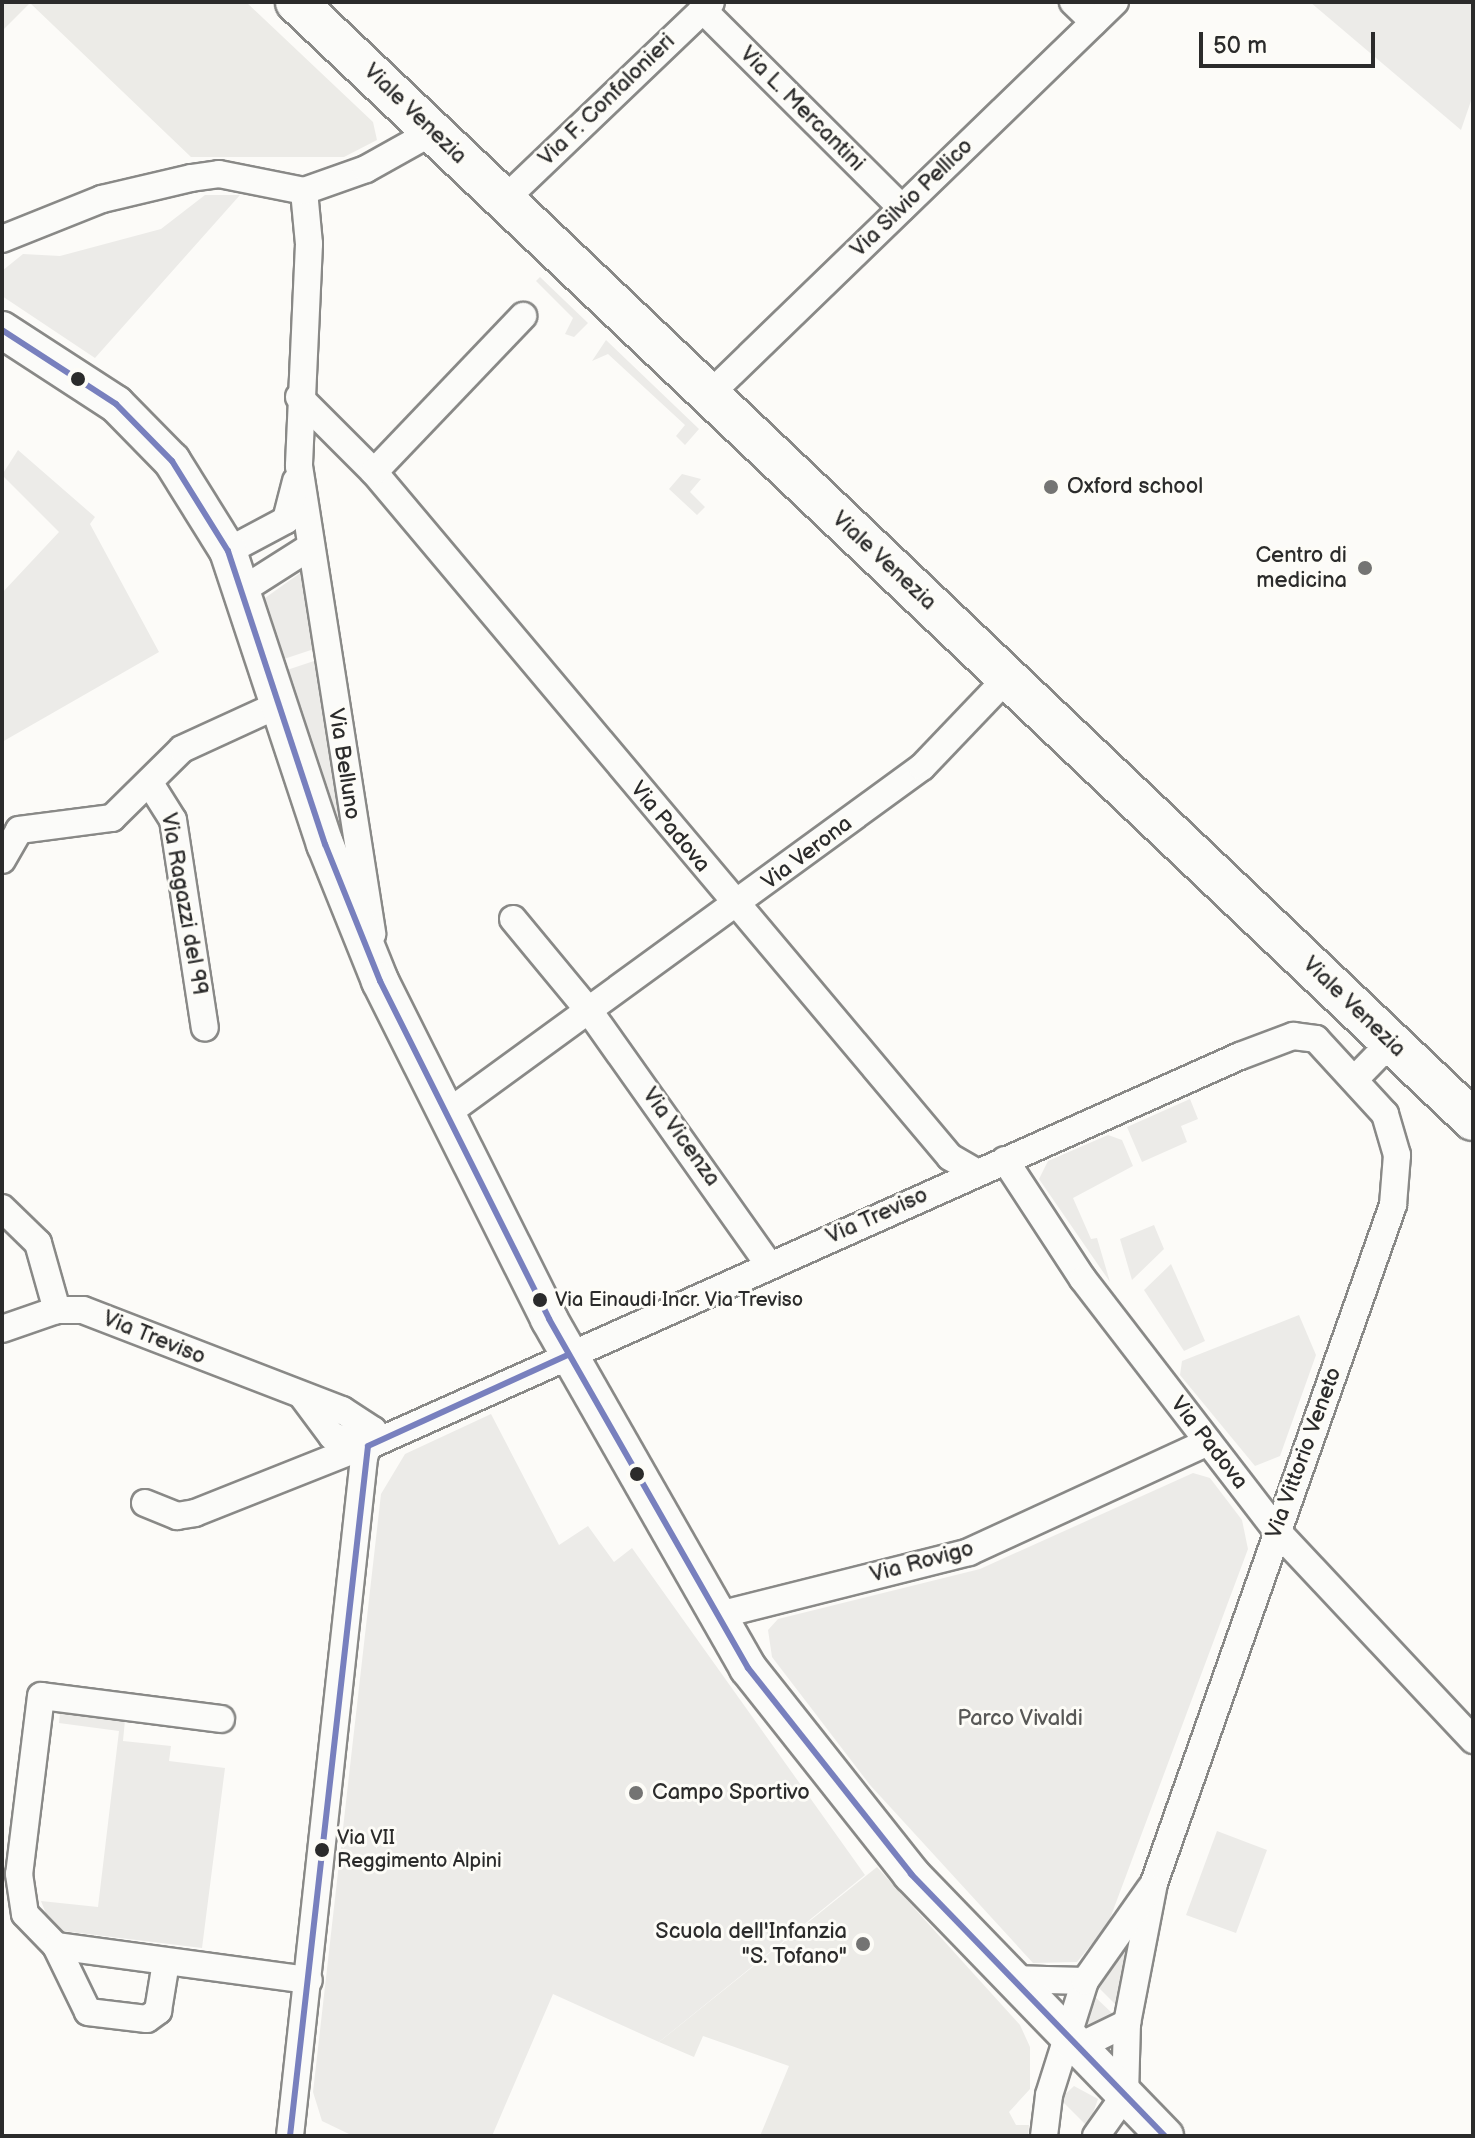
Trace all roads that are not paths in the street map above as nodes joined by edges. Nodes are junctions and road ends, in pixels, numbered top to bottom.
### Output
1 (296, 2) edge
2 (1073, 2) edge
3 (1115, 2) edge
4 (707, 6) edge
5 (1094, 22) junction
6 (434, 131) junction
7 (304, 191) junction
8 (504, 200) junction
9 (902, 208) junction
10 (8, 240) edge
11 (523, 316) dead end
12 (2, 330) edge
13 (709, 395) junction
14 (299, 397) junction
15 (299, 466) junction
16 (374, 472) junction
17 (310, 547) junction
18 (228, 551) junction
19 (244, 589) junction
20 (1008, 677) junction
21 (280, 704) junction
22 (151, 785) junction
23 (2, 860) edge
24 (737, 905) junction
25 (513, 919) dead end
26 (380, 981) junction
27 (590, 1012) junction
28 (205, 1028) dead end
29 (1391, 1042) junction
30 (1355, 1079) junction
31 (446, 1114) junction
32 (1473, 1120) edge
33 (1005, 1160) junction
34 (976, 1172) junction
35 (2, 1208) edge
36 (769, 1265) junction
37 (57, 1310) junction
38 (2, 1329) edge
39 (568, 1355) junction
40 (378, 1437) junction
41 (1208, 1442) junction
42 (145, 1503) dead end
43 (1276, 1530) junction
44 (715, 1616) junction
45 (221, 1719) dead end
46 (1473, 1740) edge
47 (1154, 1883) junction
48 (56, 1946) junction
49 (166, 1962) junction
50 (1009, 1978) junction
51 (309, 1980) junction
52 (1085, 1981) junction
53 (1127, 2023) junction
54 (1073, 2042) junction
55 (1125, 2095) junction
56 (290, 2136) edge
57 (1044, 2136) edge
58 (1096, 2136) edge
59 (1165, 2136) edge

1 - 6 main road, Viale Venezia
2 - 5 street
3 - 5 street, Via Silvio Pellico
4 - 8 street, Via F. Confalonieri
4 - 9 street, Via L. Mercantini
5 - 9 street, Via Silvio Pellico
6 - 7 street
6 - 8 main road, Viale Venezia
7 - 10 street
7 - 14 street, Via Belluno
8 - 13 main road, Viale Venezia
9 - 13 street, Via Silvio Pellico
11 - 16 street
12 - 18 street
13 - 20 main road, Viale Venezia
14 - 15 street, Via Belluno
14 - 16 street, Via Padova
15 - 17 street, Via Belluno
15 - 18 street, Via Belluno
16 - 24 street, Via Padova
17 - 19 street
17 - 26 street, Via Belluno
18 - 19 street
19 - 21 street
20 - 24 street, Via Verona
20 - 29 main road, Viale Venezia
21 - 22 street, Via Ragazzi del 99
21 - 26 street
22 - 23 street, Via Ragazzi del 99
22 - 28 street, Via Ragazzi del 99
24 - 27 street, Via Verona
24 - 34 street, Via Padova
25 - 27 street
26 - 31 street
27 - 31 street, Via Verona
27 - 36 street, Via Vicenza
29 - 30 street
29 - 32 main road, Viale Venezia
30 - 33 street, Via Treviso
30 - 43 street, Via Vittorio Veneto
31 - 39 street
33 - 34 street, Via Treviso
33 - 41 street, Via Padova
34 - 36 street, Via Treviso
35 - 37 street
36 - 39 street, Via Treviso
37 - 38 street, Via Treviso
37 - 40 street, Via Treviso
39 - 40 street, Via Treviso
39 - 44 street
40 - 42 street
40 - 51 street
41 - 43 street, Via Padova
41 - 44 street, Via Rovigo
43 - 46 street, Via Padova
43 - 47 street, Via Vittorio Veneto
44 - 50 street
45 - 48 street
47 - 52 street, Via Vittorio Veneto
47 - 53 street, Via Vittorio Veneto
48 - 49 street
48 - 49 street
49 - 51 street
50 - 52 street
50 - 54 street
51 - 56 street
52 - 54 street, Via Vittorio Veneto
53 - 54 street
53 - 55 street, Via Vittorio Veneto
54 - 55 street
54 - 57 street, Via Vittorio Veneto
55 - 58 street
55 - 59 street

